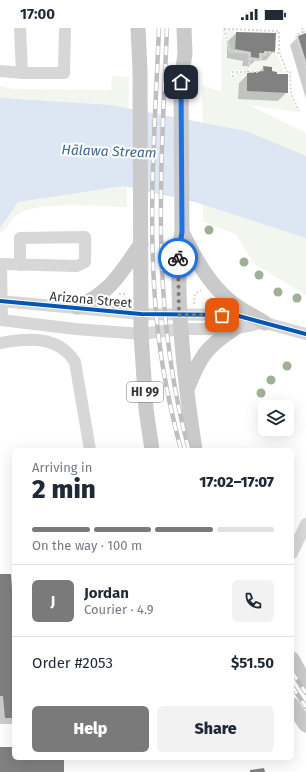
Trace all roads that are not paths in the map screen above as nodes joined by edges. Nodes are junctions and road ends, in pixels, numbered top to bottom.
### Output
1 (20, 28) edge
2 (65, 28) edge
3 (138, 28) edge
4 (184, 28) edge
5 (191, 28) edge
6 (185, 53) junction
7 (0, 71) edge
8 (22, 73) junction
9 (182, 232) junction
10 (141, 244) junction
11 (1, 264) edge
12 (20, 265) junction
13 (1, 301) edge
14 (77, 307) junction
15 (141, 314) junction
16 (1, 320) edge
17 (180, 322) junction
18 (265, 323) junction
19 (283, 328) junction
20 (234, 329) junction
21 (141, 334) junction
22 (306, 334) edge
23 (306, 339) edge
24 (0, 343) edge
25 (186, 390) junction
26 (90, 448) edge
27 (152, 448) edge
28 (195, 448) edge
29 (306, 524) edge
30 (294, 549) edge
31 (294, 663) edge
32 (306, 684) edge
33 (294, 708) edge
34 (306, 725) edge

1 - 8 street
2 - 8 street
3 - 10 main road, HI 99
4 - 6 main road
5 - 6 main road
6 - 9 main road
7 - 8 street
9 - 17 main road
9 - 18 main road
10 - 14 main road
10 - 15 main road, HI 99
11 - 12 street
11 - 13 street
12 - 12 street
13 - 14 street, Arizona Street
13 - 16 street
14 - 15 street, Arizona Street
15 - 17 street, Arizona Street
15 - 21 main road, HI 99
16 - 21 street
17 - 18 street
17 - 20 street
17 - 21 street
17 - 25 main road
18 - 19 street
18 - 20 street
19 - 22 street
19 - 23 street
20 - 25 main road
21 - 27 main road, HI 99
24 - 26 street
25 - 28 main road
29 - 30 street
31 - 32 main road
33 - 34 main road

